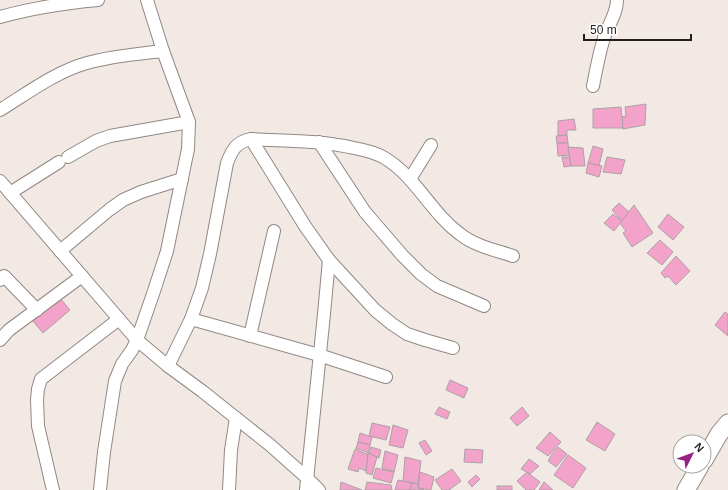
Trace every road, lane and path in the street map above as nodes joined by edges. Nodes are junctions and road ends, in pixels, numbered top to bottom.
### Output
1 (98, 0) edge
2 (147, 0) edge
3 (618, 0) edge
4 (0, 17) edge
5 (163, 51) junction
6 (593, 86) dead end
7 (0, 110) edge
8 (189, 122) junction
9 (251, 139) junction
10 (319, 142) junction
11 (431, 144) dead end
12 (182, 179) junction
13 (410, 179) junction
14 (0, 181) edge
15 (10, 193) junction
16 (274, 231) dead end
17 (60, 251) junction
18 (513, 256) dead end
19 (329, 260) junction
20 (82, 276) junction
21 (0, 280) edge
22 (484, 306) dead end
23 (36, 310) junction
24 (119, 319) junction
25 (191, 319) junction
26 (250, 336) junction
27 (0, 340) edge
28 (137, 340) junction
29 (453, 348) dead end
30 (319, 355) junction
31 (168, 366) junction
32 (386, 377) dead end
33 (236, 418) junction
34 (728, 423) edge
35 (712, 446) edge
36 (695, 474) edge
37 (306, 477) junction
38 (53, 490) edge
39 (100, 490) edge
40 (229, 490) edge
41 (306, 490) edge
42 (319, 490) edge
43 (686, 490) edge

1 - 4 street
2 - 5 street
3 - 6 street
5 - 7 street
5 - 8 street
8 - 12 street
8 - 15 street
9 - 10 street
9 - 19 street
9 - 25 street
10 - 13 street
10 - 22 street
11 - 13 street
12 - 17 street
12 - 28 street
13 - 18 street
14 - 15 street
15 - 17 street
16 - 26 street
17 - 20 street
19 - 29 street
19 - 30 street
20 - 23 street
20 - 24 street
21 - 23 street
23 - 27 street
24 - 28 street
24 - 38 street
25 - 26 street
25 - 31 street
26 - 30 street
28 - 31 street
28 - 39 street
30 - 32 street
30 - 37 street
31 - 33 street
33 - 37 street
33 - 40 street
34 - 35 street
36 - 43 street
37 - 41 street
37 - 42 street

